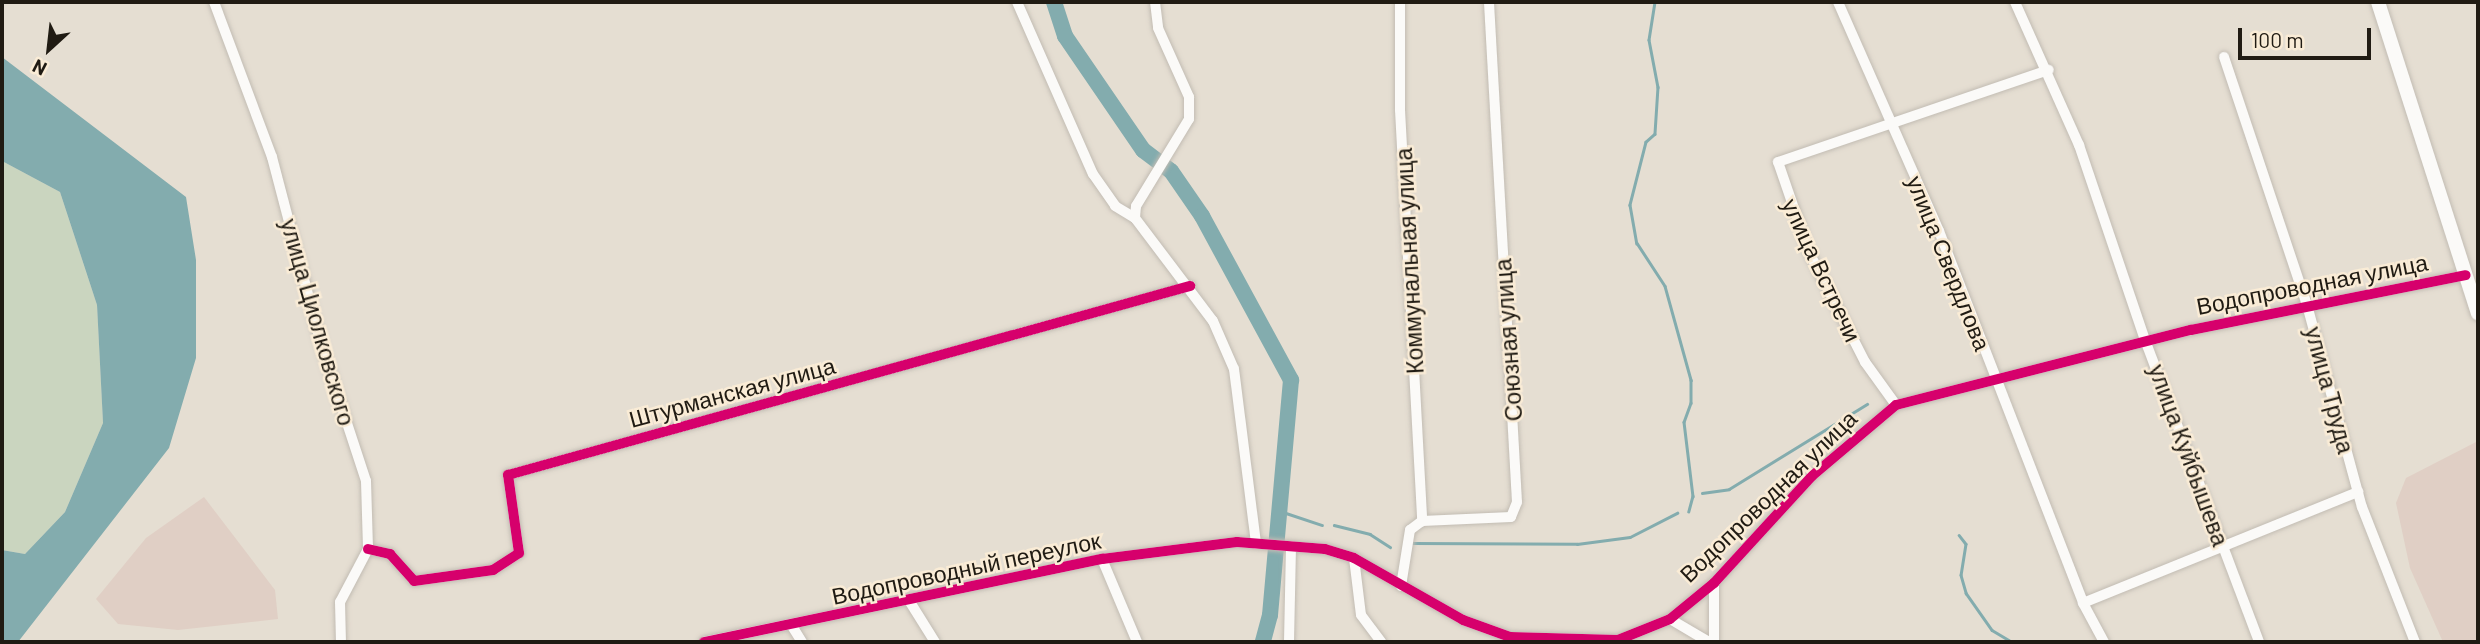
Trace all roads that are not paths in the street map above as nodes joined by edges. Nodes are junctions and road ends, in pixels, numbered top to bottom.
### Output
1 (214, 2) edge
2 (1017, 2) edge
3 (1154, 2) edge
4 (1400, 2) edge
5 (1489, 2) edge
6 (1838, 2) edge
7 (2015, 2) edge
8 (2378, 2) edge
9 (2224, 57) dead end
10 (2049, 70) junction
11 (1892, 126) junction
12 (1135, 218) junction
13 (2466, 275) junction
14 (1190, 286) junction
15 (2307, 304) junction
16 (2478, 313) edge
17 (2145, 340) junction
18 (1998, 382) junction
19 (1896, 405) junction
20 (2358, 492) junction
21 (1422, 521) junction
22 (1237, 542) joint
23 (1256, 544) junction
24 (1291, 546) junction
25 (2223, 546) junction
26 (368, 549) junction
27 (1354, 558) junction
28 (1102, 559) junction
29 (1714, 583) junction
30 (1401, 586) junction
31 (910, 602) junction
32 (2083, 603) junction
33 (1670, 619) junction
34 (792, 626) junction
35 (1511, 639) edge
36 (341, 642) edge
37 (705, 642) edge
38 (802, 642) edge
39 (934, 642) edge
40 (1137, 642) edge
41 (1289, 642) edge
42 (1381, 642) edge
43 (1711, 642) edge
44 (2104, 642) edge
45 (2259, 642) edge
46 (2415, 642) edge

1 - 26 street, улица Циолковского
2 - 12 street
3 - 12 street
4 - 21 street, Коммунальная улица
5 - 21 street, Союзная улица
6 - 11 street, улица Свердлова
7 - 10 street, улица Куйбышева
8 - 13 street
9 - 15 street, улица Труда
10 - 11 street
10 - 17 street, улица Куйбышева
11 - 18 street, улица Свердлова
11 - 19 street, улица Встречи
12 - 14 street
13 - 15 street, Водопроводная улица
13 - 16 street
14 - 23 street
14 - 26 street, Штурманская улица
15 - 17 street, Водопроводная улица
15 - 20 street, улица Труда
17 - 18 street, Водопроводная улица
17 - 25 street, улица Куйбышева
18 - 19 street, Водопроводная улица
18 - 32 street, улица Свердлова
19 - 29 street, Водопроводная улица
20 - 25 street
20 - 46 street, улица Труда
21 - 30 street
22 - 23 street, Водопроводная улица
22 - 28 street, Водопроводный переулок
23 - 24 street, Водопроводная улица
24 - 27 street, Водопроводная улица
24 - 41 street
25 - 32 street
25 - 45 street, улица Куйбышева
26 - 36 street, улица Циолковского
27 - 30 street, Водопроводная улица
27 - 42 street
28 - 31 street, Водопроводный переулок
28 - 40 street
29 - 33 street, Водопроводная улица
29 - 43 street
30 - 35 street, Водопроводная улица
31 - 34 street, Водопроводный переулок
31 - 39 street
32 - 44 street, улица Свердлова
33 - 35 street, Водопроводная улица
33 - 43 street
34 - 37 street, Водопроводный переулок
34 - 38 street

